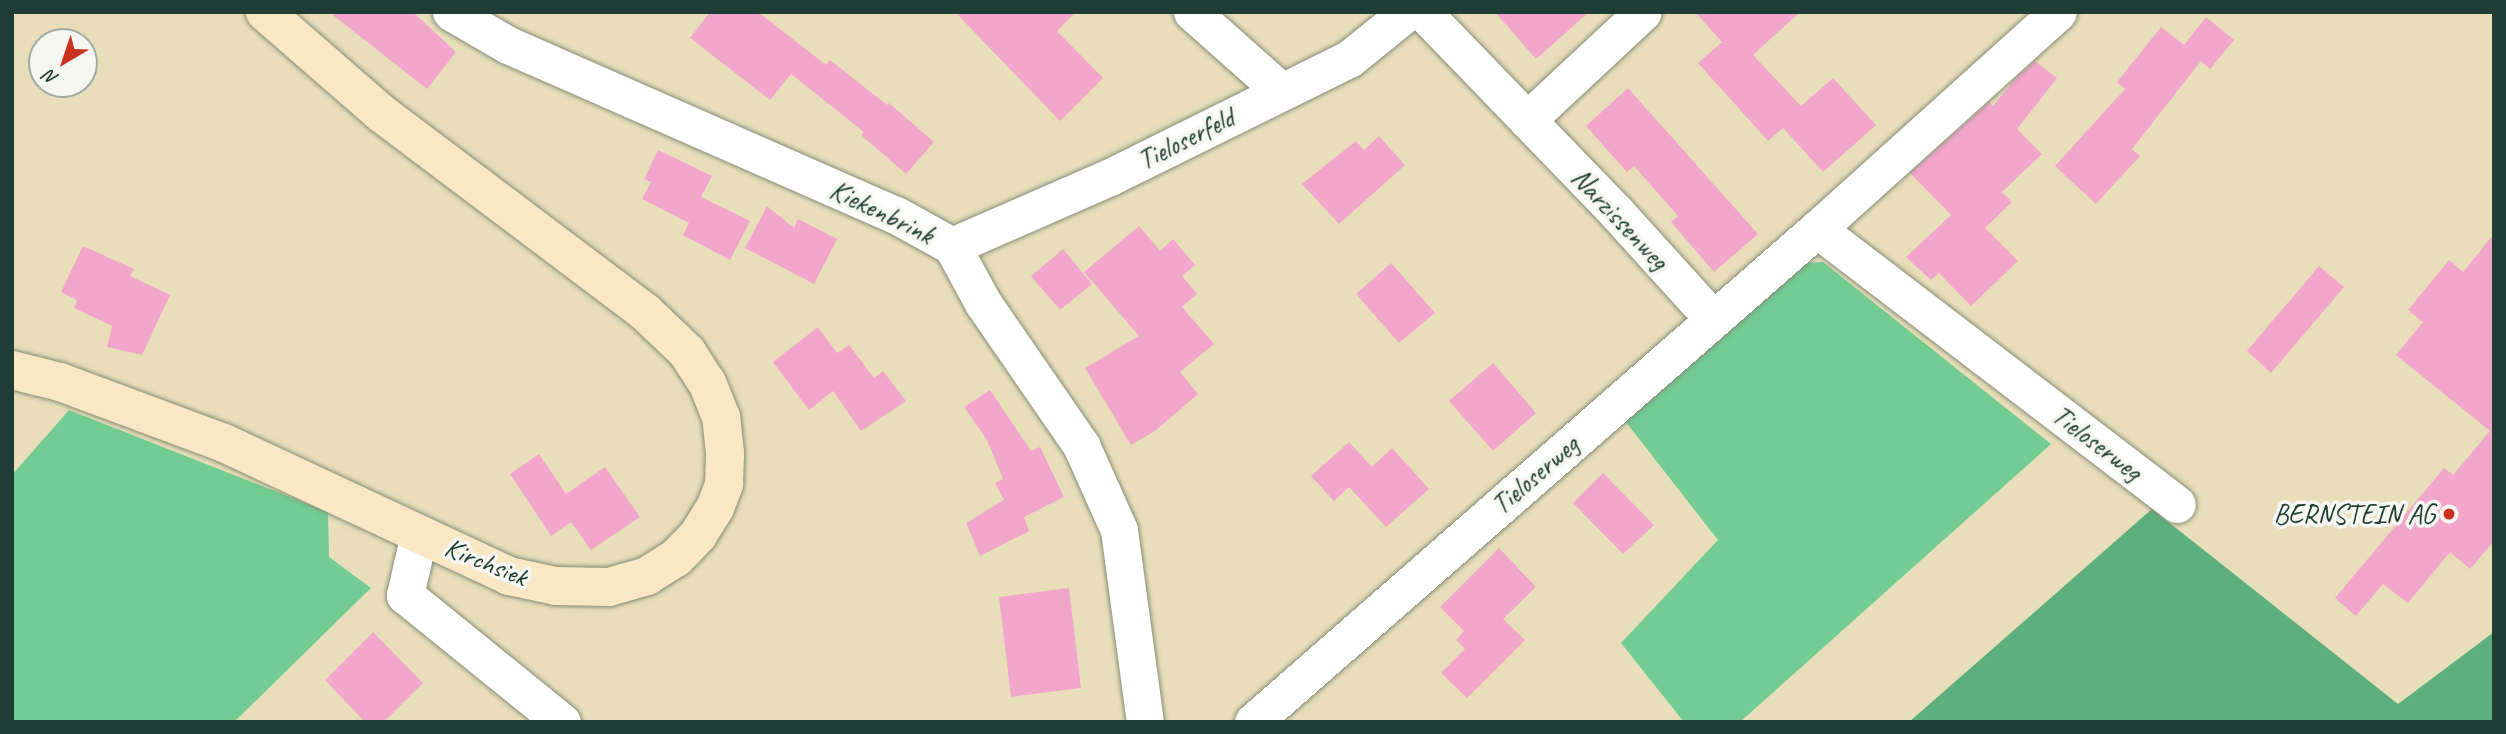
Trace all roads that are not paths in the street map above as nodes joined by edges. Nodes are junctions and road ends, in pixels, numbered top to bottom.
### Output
1 (265, 12) edge
2 (451, 12) edge
3 (1192, 12) edge
4 (1407, 12) edge
5 (1423, 12) edge
6 (1643, 12) edge
7 (2058, 12) edge
8 (1281, 91) junction
9 (1527, 120) junction
10 (1817, 229) junction
11 (952, 246) junction
12 (1713, 319) junction
13 (12, 370) edge
14 (2177, 504) dead end
15 (419, 534) junction
16 (562, 722) edge
17 (1145, 722) edge
18 (1254, 722) edge

1 - 15 main road, Kirchsiek
2 - 11 street, Kiekenbrink
3 - 8 street
4 - 8 street, Tieloserfeld
5 - 9 street, Narzissenweg
6 - 9 street
7 - 10 street, Tieloserweg
8 - 11 street, Tieloserfeld
9 - 12 street, Narzissenweg
10 - 12 street, Tieloserweg
10 - 14 street, Tieloserweg
11 - 17 street, Kiekenbrink
12 - 18 street, Tieloserweg
13 - 15 main road, Kirchsiek
15 - 16 street

